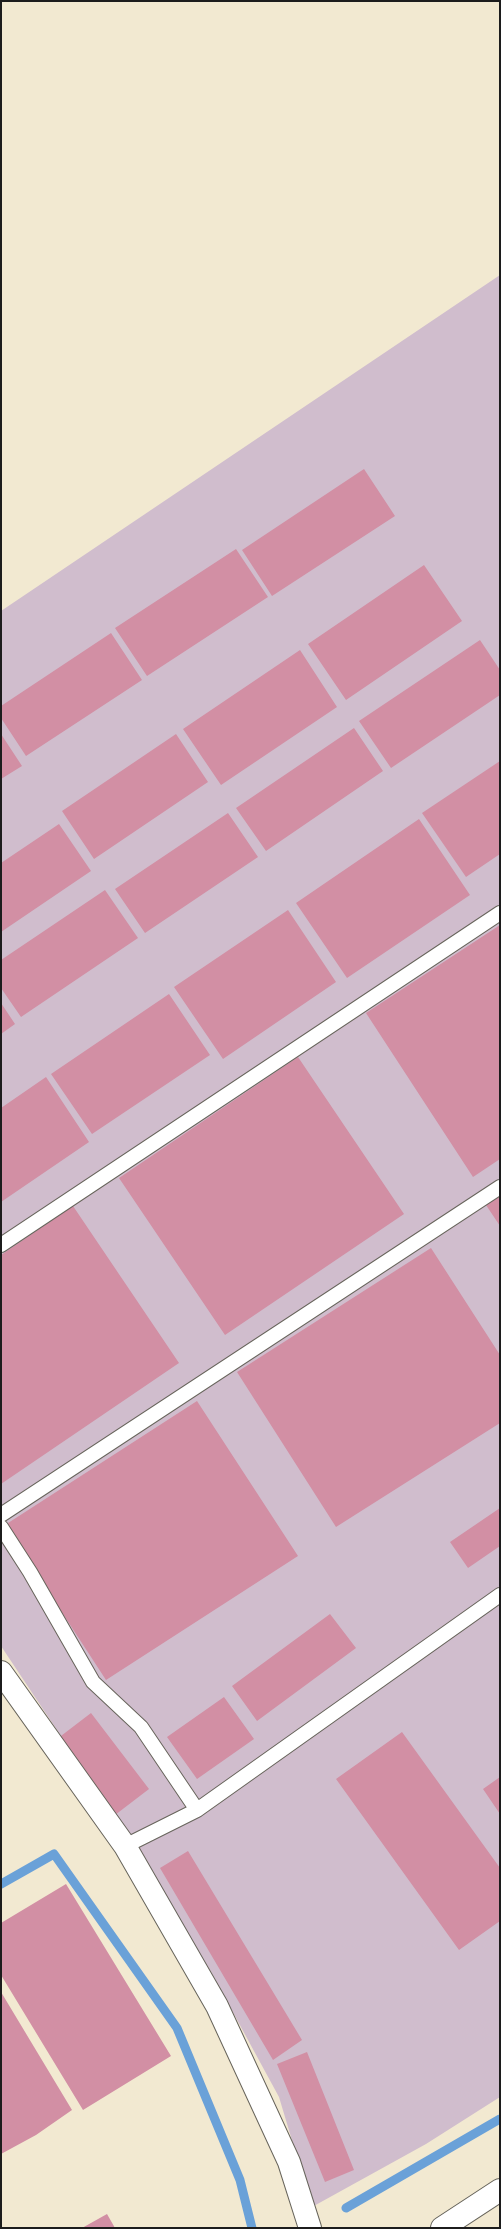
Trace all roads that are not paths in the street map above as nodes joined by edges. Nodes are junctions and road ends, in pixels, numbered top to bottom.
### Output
1 (500, 913) edge
2 (500, 1187) edge
3 (1, 1245) edge
4 (1, 1515) edge
5 (1, 1527) edge
6 (500, 1595) edge
7 (1, 1672) edge
8 (197, 1810) junction
9 (125, 1846) junction
10 (500, 2190) edge
11 (310, 2228) edge
12 (442, 2228) edge

1 - 3 lane
2 - 4 lane
5 - 8 lane
6 - 8 lane
7 - 9 street
8 - 9 lane
9 - 11 street
10 - 12 street

